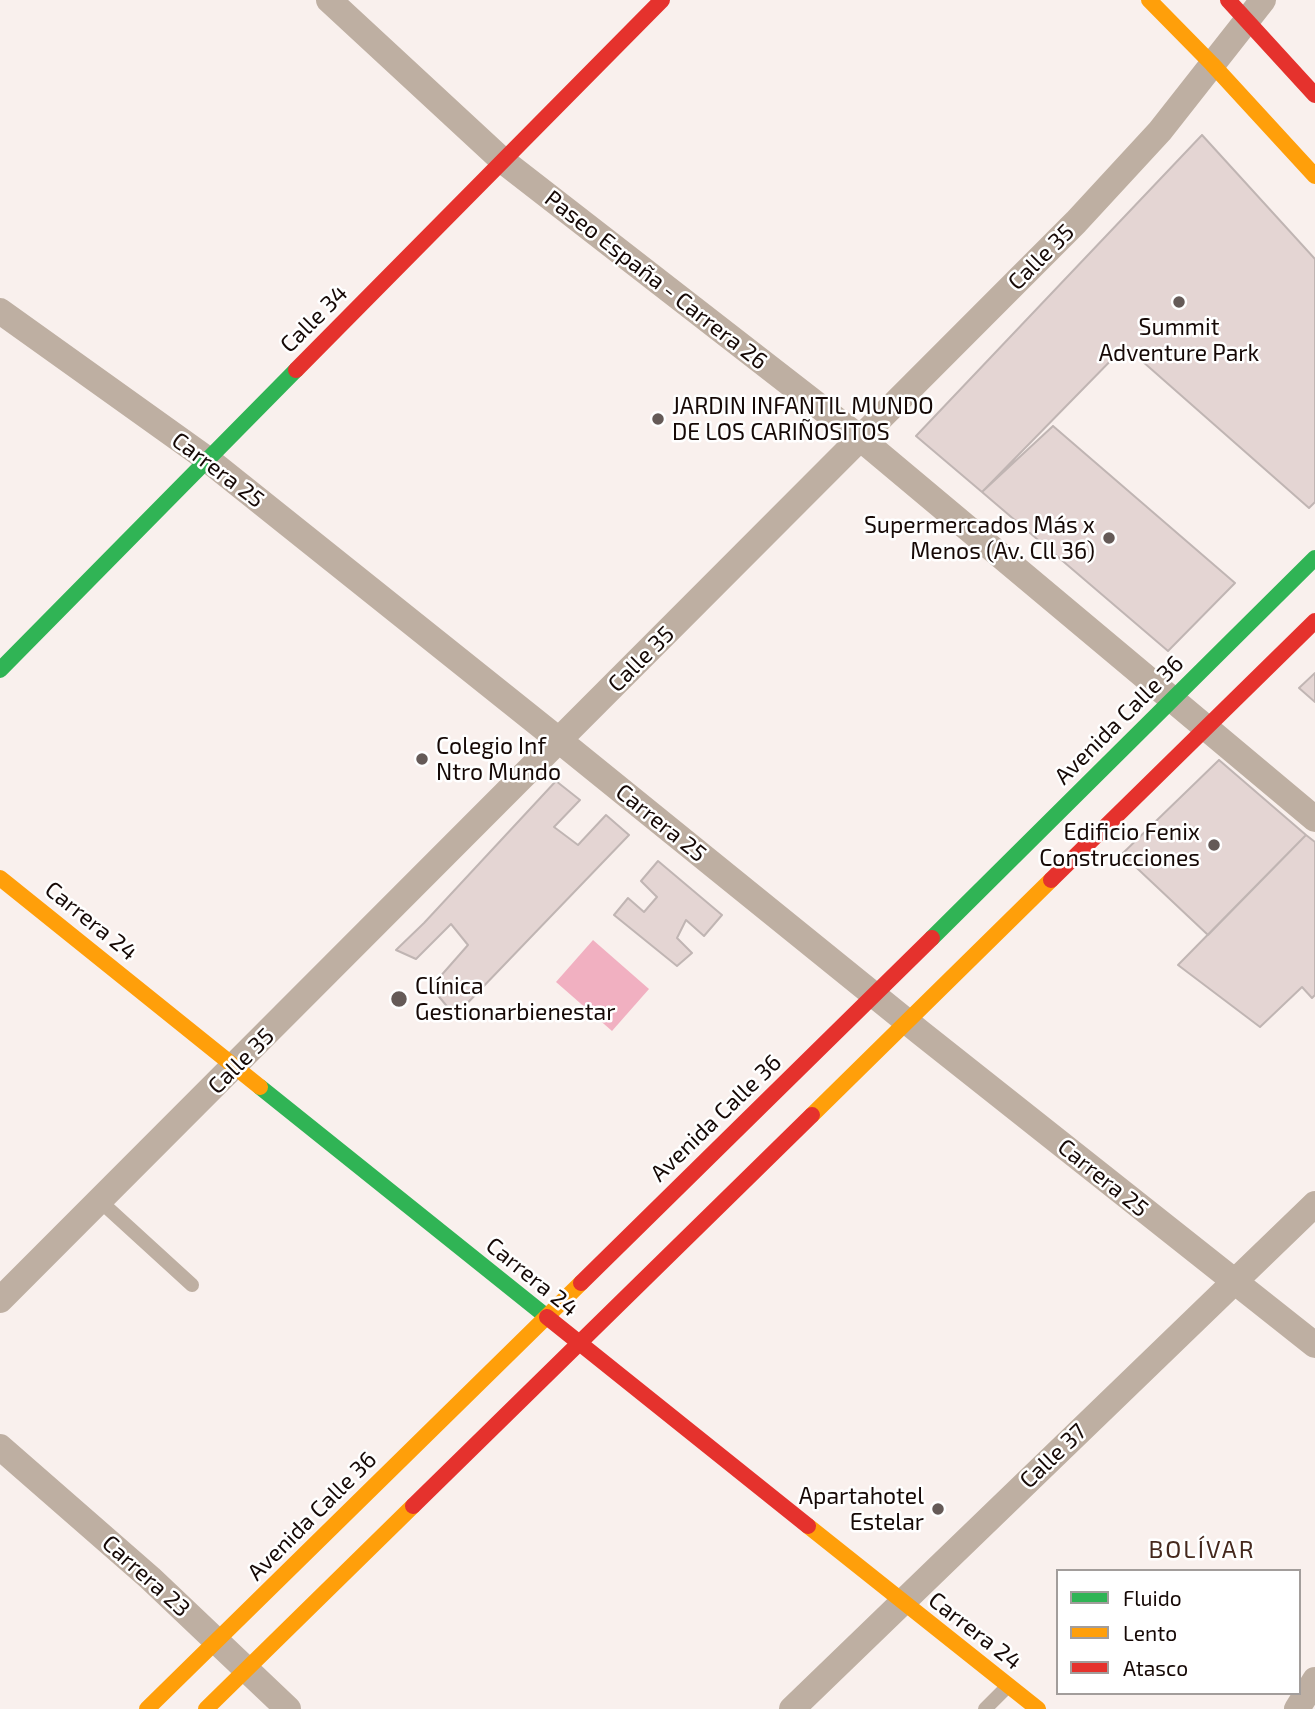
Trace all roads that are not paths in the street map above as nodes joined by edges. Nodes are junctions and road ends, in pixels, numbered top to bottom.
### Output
1 (329, 0) edge
2 (662, 0) edge
3 (1149, 0) edge
4 (1228, 0) edge
5 (1255, 10) edge
6 (1212, 64) junction
7 (1315, 95) edge
8 (503, 161) junction
9 (1315, 176) edge
10 (0, 311) edge
11 (860, 438) junction
12 (207, 460) junction
13 (1315, 558) edge
14 (1315, 621) edge
15 (0, 670) edge
16 (1171, 701) junction
17 (1206, 729) junction
18 (560, 740) junction
19 (1315, 819) edge
20 (0, 878) edge
21 (874, 995) junction
22 (908, 1022) junction
23 (235, 1067) junction
24 (100, 1201) junction
25 (1315, 1204) edge
26 (1234, 1282) junction
27 (192, 1285) dead end
28 (0, 1300) edge
29 (546, 1317) junction
30 (580, 1344) junction
31 (1315, 1345) edge
32 (0, 1447) edge
33 (901, 1602) junction
34 (217, 1641) junction
35 (248, 1669) junction
36 (1315, 1680) edge
37 (1008, 1686) junction
38 (147, 1709) edge
39 (206, 1709) edge
40 (288, 1709) edge
41 (792, 1709) edge
42 (985, 1709) edge
43 (1038, 1709) edge
44 (1297, 1709) edge

1 - 8 street, Paseo España - Carrera 26
2 - 8 main road, Calle 34
3 - 6 main road
4 - 5 main road
5 - 6 street, Calle 35
5 - 7 main road
6 - 9 main road
6 - 11 street, Calle 35
8 - 11 street, Paseo España - Carrera 26
8 - 12 main road, Calle 34
10 - 12 street, Carrera 25
11 - 16 street, Paseo España - Carrera 26
11 - 18 street, Calle 35
12 - 15 main road, Calle 34
12 - 18 street, Carrera 25
13 - 16 main road, Avenida Calle 36
14 - 17 main road
16 - 17 street, Paseo España - Carrera 26
16 - 21 main road, Avenida Calle 36
17 - 19 street, Paseo España - Carrera 26
17 - 22 main road
18 - 21 street, Carrera 25
18 - 23 street, Calle 35
20 - 23 main road, Carrera 24
21 - 22 street, Carrera 25
21 - 29 main road, Avenida Calle 36
22 - 26 street, Carrera 25
22 - 30 main road
23 - 24 street, Calle 35
23 - 29 main road, Carrera 24
24 - 27 lane
24 - 28 street, Calle 35
25 - 26 street, Calle 37
26 - 31 street, Carrera 25
26 - 33 street, Calle 37
29 - 30 main road, Carrera 24
29 - 34 main road, Avenida Calle 36
30 - 33 main road, Carrera 24
30 - 35 main road
32 - 34 street, Carrera 23
33 - 37 main road, Carrera 24
33 - 41 street, Calle 37
34 - 35 street, Carrera 23
34 - 38 main road, Avenida Calle 36
35 - 39 main road
35 - 40 street, Carrera 23
36 - 44 street
37 - 42 lane
37 - 43 main road, Carrera 24

